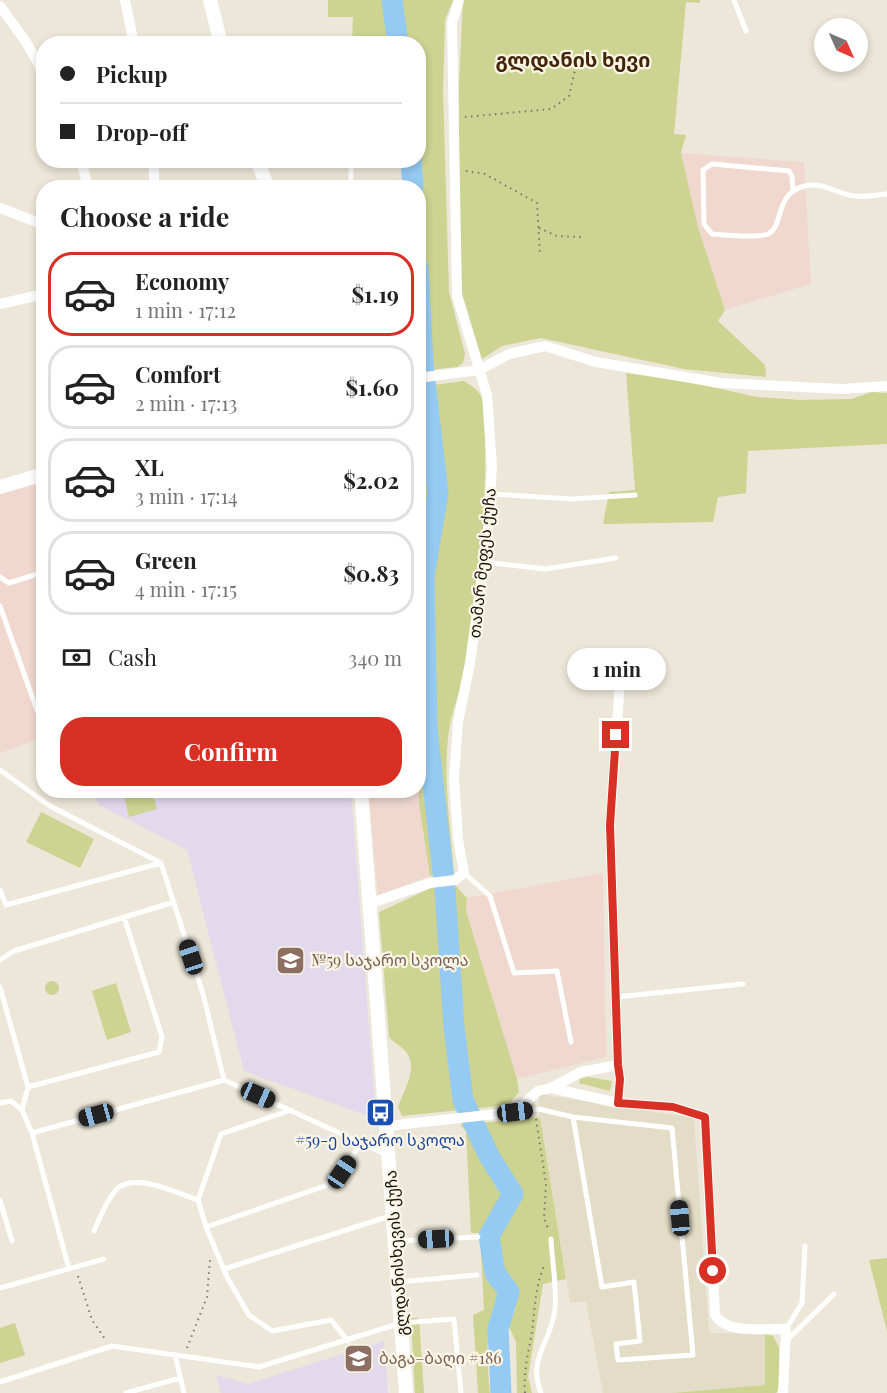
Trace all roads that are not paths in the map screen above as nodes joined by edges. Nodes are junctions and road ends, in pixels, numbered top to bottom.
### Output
1 (125, 0) edge
2 (210, 0) edge
3 (459, 0) edge
4 (734, 0) edge
5 (0, 6) edge
6 (746, 31) dead end
7 (132, 36) edge
8 (219, 36) edge
9 (36, 60) edge
10 (793, 190) junction
11 (887, 194) edge
12 (0, 208) edge
13 (36, 222) edge
14 (36, 296) edge
15 (0, 304) edge
16 (479, 370) junction
17 (426, 377) edge
18 (887, 386) edge
19 (36, 476) edge
20 (0, 487) edge
21 (490, 494) junction
22 (635, 495) dead end
23 (616, 558) dead end
24 (484, 562) junction
25 (36, 575) edge
26 (0, 577) edge
27 (0, 606) edge
28 (571, 666) dead end
29 (621, 667) joint
30 (36, 707) edge
31 (0, 770) edge
32 (36, 796) edge
33 (39, 798) edge
34 (362, 798) edge
35 (161, 863) junction
36 (460, 877) junction
37 (0, 890) edge
38 (174, 902) junction
39 (371, 903) junction
40 (3, 906) edge
41 (124, 917) junction
42 (0, 960) edge
43 (742, 984) dead end
44 (0, 987) edge
45 (616, 997) junction
46 (572, 1042) dead end
47 (618, 1065) junction
48 (224, 1080) junction
49 (28, 1087) junction
50 (551, 1088) junction
51 (0, 1103) edge
52 (618, 1103) junction
53 (22, 1110) junction
54 (292, 1110) junction
55 (512, 1113) junction
56 (573, 1117) junction
57 (387, 1126) junction
58 (32, 1133) junction
59 (361, 1143) junction
60 (389, 1156) junction
61 (0, 1200) edge
62 (198, 1200) junction
63 (392, 1215) junction
64 (206, 1227) junction
65 (94, 1231) dead end
66 (478, 1237) dead end
67 (551, 1239) road end
68 (12, 1241) dead end
69 (394, 1241) junction
70 (806, 1246) dead end
71 (104, 1259) dead end
72 (72, 1268) junction
73 (224, 1269) junction
74 (477, 1275) dead end
75 (398, 1282) junction
76 (0, 1288) edge
77 (834, 1294) dead end
78 (401, 1323) junction
79 (786, 1329) junction
80 (348, 1341) junction
81 (786, 1341) junction
82 (175, 1355) junction
83 (180, 1377) junction
84 (0, 1382) edge
85 (130, 1392) edge
86 (184, 1393) edge
87 (405, 1393) edge
88 (461, 1393) edge
89 (542, 1393) edge
90 (783, 1393) edge

1 - 7 street
2 - 8 street
3 - 16 street, თამარ მეფეს ქუჩა
4 - 6 lane
5 - 9 street
10 - 10 lane
10 - 11 lane
12 - 13 street
14 - 15 street
16 - 17 street
16 - 18 street
16 - 21 street, თამარ მეფეს ქუჩა
19 - 20 street
21 - 22 lane
21 - 24 street, თამარ მეფეს ქუჩა
23 - 24 lane
24 - 36 street, თამარ მეფეს ქუჩა
25 - 26 lane
27 - 30 lane
28 - 29 lane
29 - 45 street
31 - 32 lane
33 - 35 lane
34 - 39 street, გლდანისხევის ქუჩა
35 - 38 lane
35 - 40 lane
36 - 39 street
36 - 46 lane
37 - 40 lane
38 - 41 lane
38 - 48 lane
39 - 57 street, გლდანისხევის ქუჩა
41 - 42 lane
41 - 49 lane
43 - 45 lane
44 - 49 lane
45 - 47 street
47 - 50 street
47 - 52 street
48 - 54 lane
48 - 58 lane
49 - 53 lane
50 - 52 street
50 - 55 street
51 - 53 lane
52 - 79 street
53 - 58 lane
54 - 59 lane
54 - 62 lane
55 - 56 lane
55 - 57 street
56 - 56 lane
57 - 60 street, გლდანისხევის ქუჩა
58 - 72 lane
59 - 60 lane
59 - 64 lane
60 - 63 street, გლდანისხევის ქუჩა
61 - 68 lane
62 - 64 lane
62 - 65 lane
63 - 69 street, გლდანისხევის ქუჩა
63 - 73 lane
64 - 73 lane
66 - 69 lane
67 - 89 lane
69 - 75 street, გლდანისხევის ქუჩა
70 - 79 lane
71 - 72 lane
72 - 76 lane
73 - 80 lane
74 - 75 lane
75 - 78 street, გლდანისხევის ქუჩა
77 - 81 lane
78 - 80 lane
78 - 87 street, გლდანისხევის ქუჩა
78 - 88 lane
79 - 81 street
80 - 82 lane
81 - 90 street
82 - 83 lane
82 - 84 lane
83 - 85 lane
83 - 86 lane

